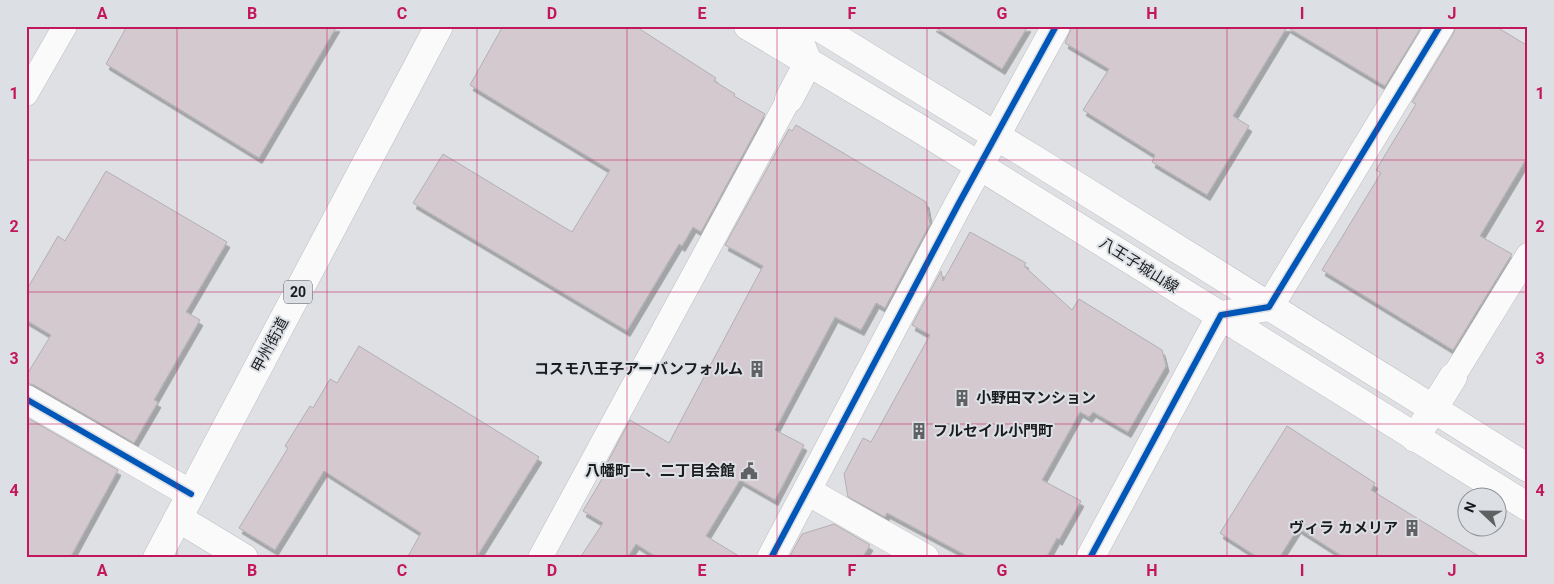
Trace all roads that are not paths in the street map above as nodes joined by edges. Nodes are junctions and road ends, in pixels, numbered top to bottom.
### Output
1 (65, 26) edge
2 (439, 26) edge
3 (748, 26) edge
4 (794, 26) edge
5 (817, 26) edge
6 (1056, 26) edge
7 (1440, 26) edge
8 (808, 63) junction
9 (26, 94) edge
10 (789, 99) joint
11 (996, 136) junction
12 (979, 166) junction
13 (1528, 254) edge
14 (1269, 307) junction
15 (1220, 315) junction
16 (1453, 377) joint
17 (26, 399) edge
18 (1433, 410) junction
19 (1415, 438) junction
20 (1528, 468) edge
21 (807, 491) junction
22 (191, 494) junction
23 (1528, 507) edge
24 (178, 518) junction
25 (157, 558) edge
26 (244, 558) edge
27 (540, 558) edge
28 (772, 558) edge
29 (925, 558) edge
30 (1090, 558) edge

1 - 9 lane
2 - 22 main road, 甲州街道 / 20
3 - 8 main road, 八王子城山線
4 - 8 main road
5 - 11 main road
6 - 11 main road
7 - 14 main road
8 - 10 main road
8 - 12 main road, 八王子城山線
10 - 27 lane
11 - 12 main road
11 - 14 main road
12 - 15 main road, 八王子城山線
12 - 21 main road
13 - 16 lane
14 - 15 main road
14 - 18 main road
15 - 19 main road, 八王子城山線
15 - 30 main road
16 - 18 main road
17 - 22 main road
18 - 19 main road
18 - 20 main road
19 - 23 main road, 八王子城山線
21 - 28 main road
21 - 29 main road
22 - 24 main road, 甲州街道 / 20
24 - 25 main road, 甲州街道 / 20
24 - 26 main road

